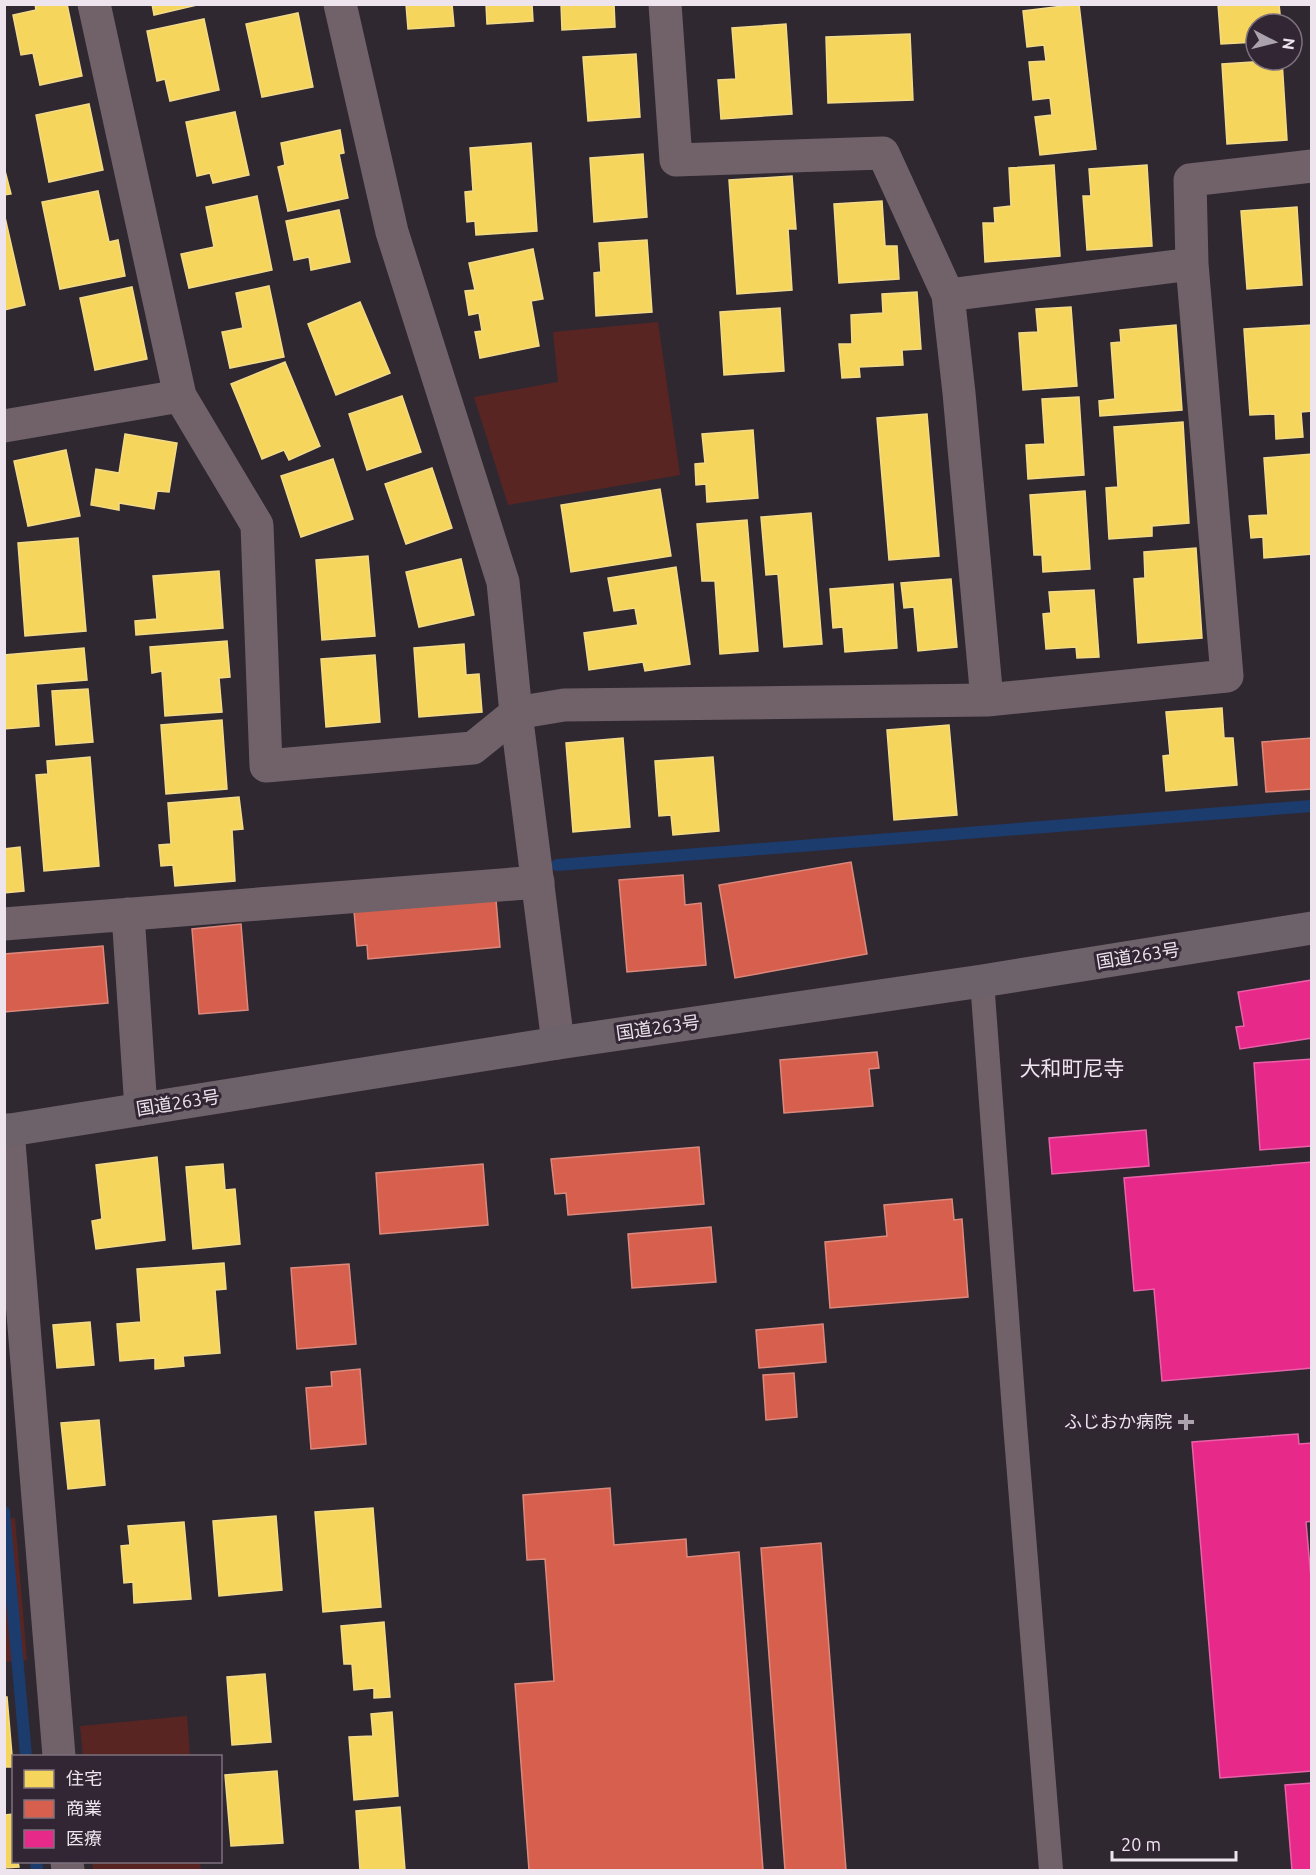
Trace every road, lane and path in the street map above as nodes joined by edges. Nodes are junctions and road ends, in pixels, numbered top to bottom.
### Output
1 (94, 4) edge
2 (340, 4) edge
3 (665, 4) edge
4 (1311, 166) edge
5 (1192, 264) junction
6 (948, 295) junction
7 (180, 396) junction
8 (4, 426) edge
9 (987, 700) junction
10 (516, 713) junction
11 (538, 882) junction
12 (128, 914) junction
13 (4, 924) edge
14 (1311, 928) edge
15 (982, 981) junction
16 (558, 1043) junction
17 (141, 1109) junction
18 (6, 1130) edge
19 (59, 1755) edge
20 (1051, 1870) edge

1 - 7 street
2 - 10 street
3 - 6 street
4 - 5 street
5 - 6 street
5 - 9 street
6 - 9 street
7 - 8 street
7 - 10 street
9 - 10 street
10 - 11 street
11 - 12 street
11 - 16 street
12 - 13 street
12 - 17 street
14 - 15 highway, 国道263号
15 - 16 highway, 国道263号
15 - 20 lane
16 - 17 highway, 国道263号
17 - 18 highway, 国道263号
18 - 19 street

